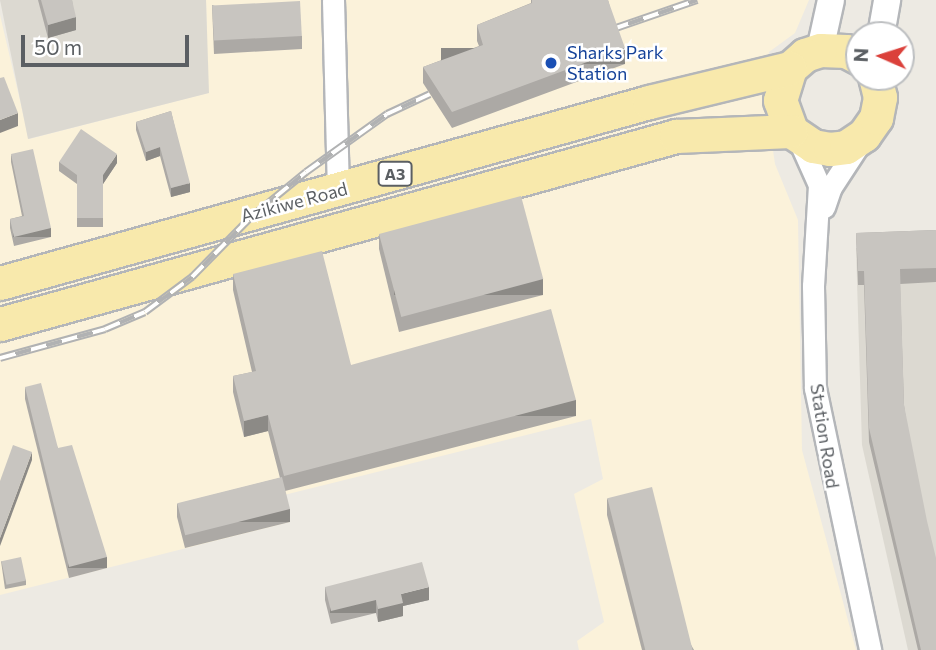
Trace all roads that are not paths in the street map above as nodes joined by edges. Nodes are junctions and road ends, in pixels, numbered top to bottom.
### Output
1 (333, 0) edge
2 (831, 0) edge
3 (887, 0) edge
4 (883, 21) edge
5 (820, 50) junction
6 (845, 51) edge
7 (790, 68) junction
8 (878, 91) edge
9 (795, 135) junction
10 (864, 135) junction
11 (338, 190) junction
12 (820, 219) junction
13 (0, 283) edge
14 (0, 324) edge
15 (870, 650) edge

1 - 11 street
2 - 5 street
3 - 4 street
5 - 6 main road
5 - 7 main road, A3
7 - 9 main road
7 - 11 main road, Azikiwe Road / A3
8 - 10 main road
9 - 10 main road, A3
9 - 12 street, Station Road
9 - 14 main road, Azikiwe Road / A3
10 - 12 street, Station Road
11 - 13 main road, Azikiwe Road / A3
12 - 15 street, Station Road

